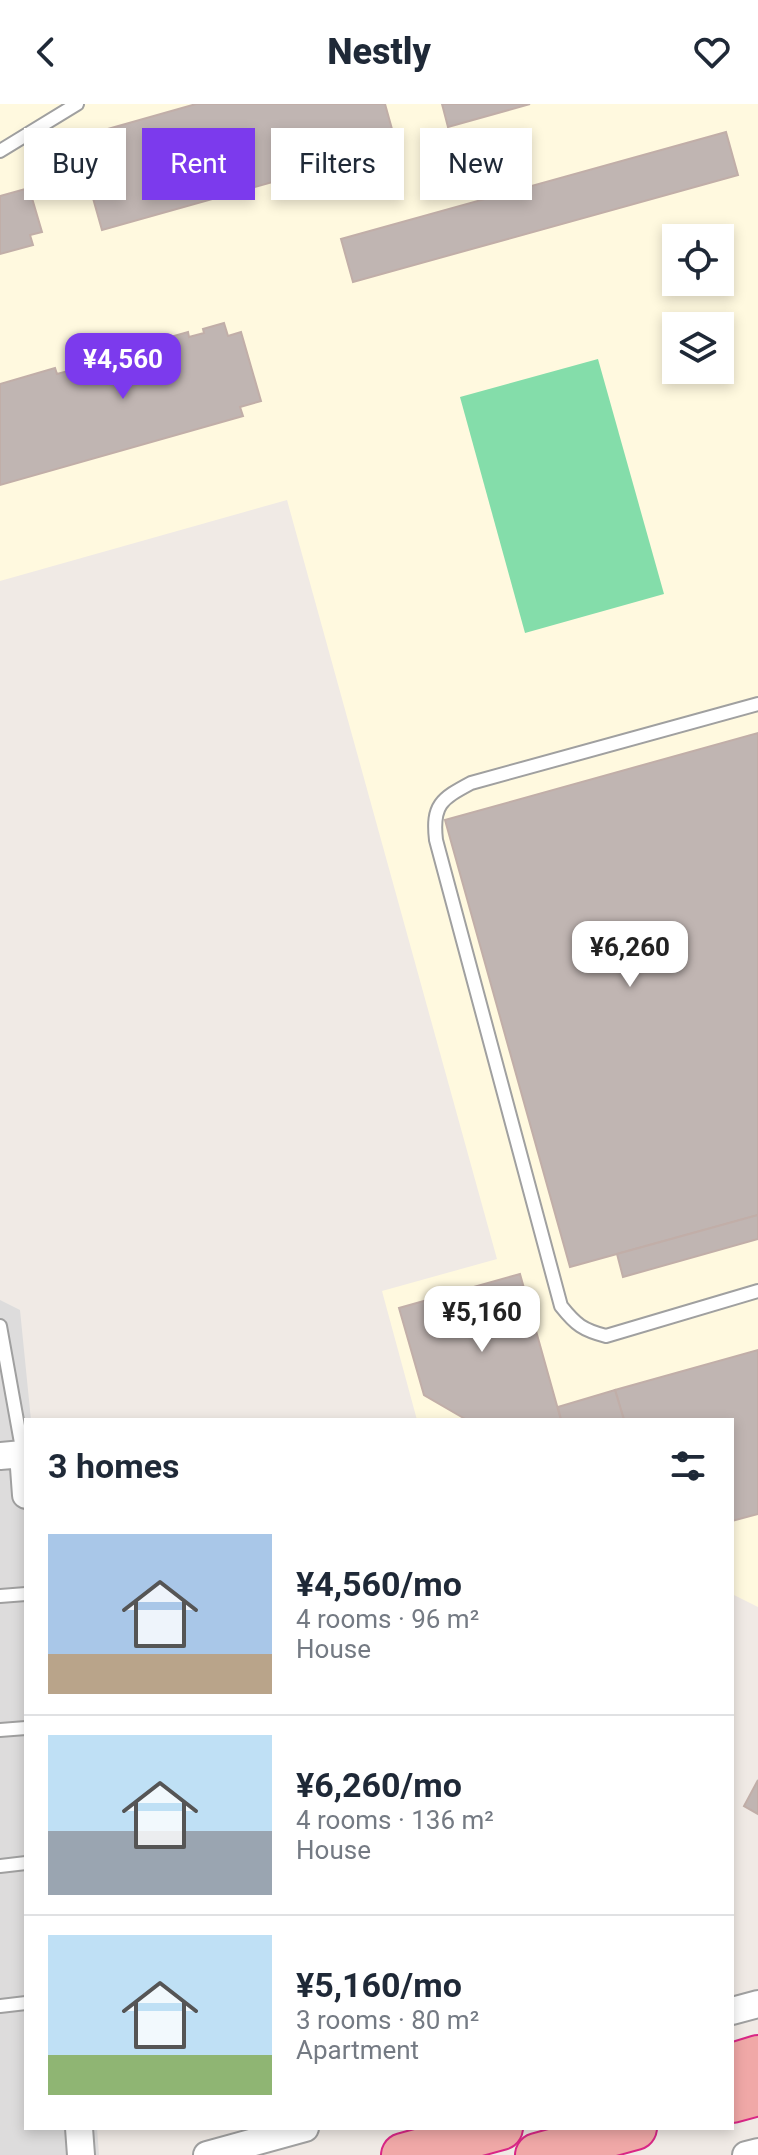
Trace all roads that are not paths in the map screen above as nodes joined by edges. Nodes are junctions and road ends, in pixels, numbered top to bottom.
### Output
1 (77, 104) edge
2 (0, 151) edge
3 (758, 704) edge
4 (758, 1291) edge
5 (0, 1326) edge
6 (11, 1455) edge
7 (24, 1490) edge
8 (24, 1594) edge
9 (0, 1596) edge
10 (24, 1728) edge
11 (0, 1730) edge
12 (24, 1863) edge
13 (0, 1866) edge
14 (24, 2003) edge
15 (758, 2004) edge
16 (0, 2006) edge
17 (734, 2010) edge
18 (758, 2057) edge
19 (734, 2064) edge
20 (758, 2094) edge
21 (734, 2100) edge
22 (79, 2130) edge
23 (298, 2130) edge
24 (494, 2130) edge
25 (628, 2130) edge
26 (758, 2152) edge
27 (81, 2155) edge
28 (207, 2155) edge
29 (403, 2155) edge
30 (537, 2155) edge
31 (746, 2155) edge

1 - 2 lane
3 - 4 lane
5 - 6 lane
6 - 7 street
8 - 9 lane
10 - 11 lane
12 - 13 lane
14 - 16 lane
15 - 17 street
18 - 19 highway
20 - 21 highway
22 - 27 street
23 - 28 street
24 - 29 highway
25 - 30 highway
26 - 31 street

